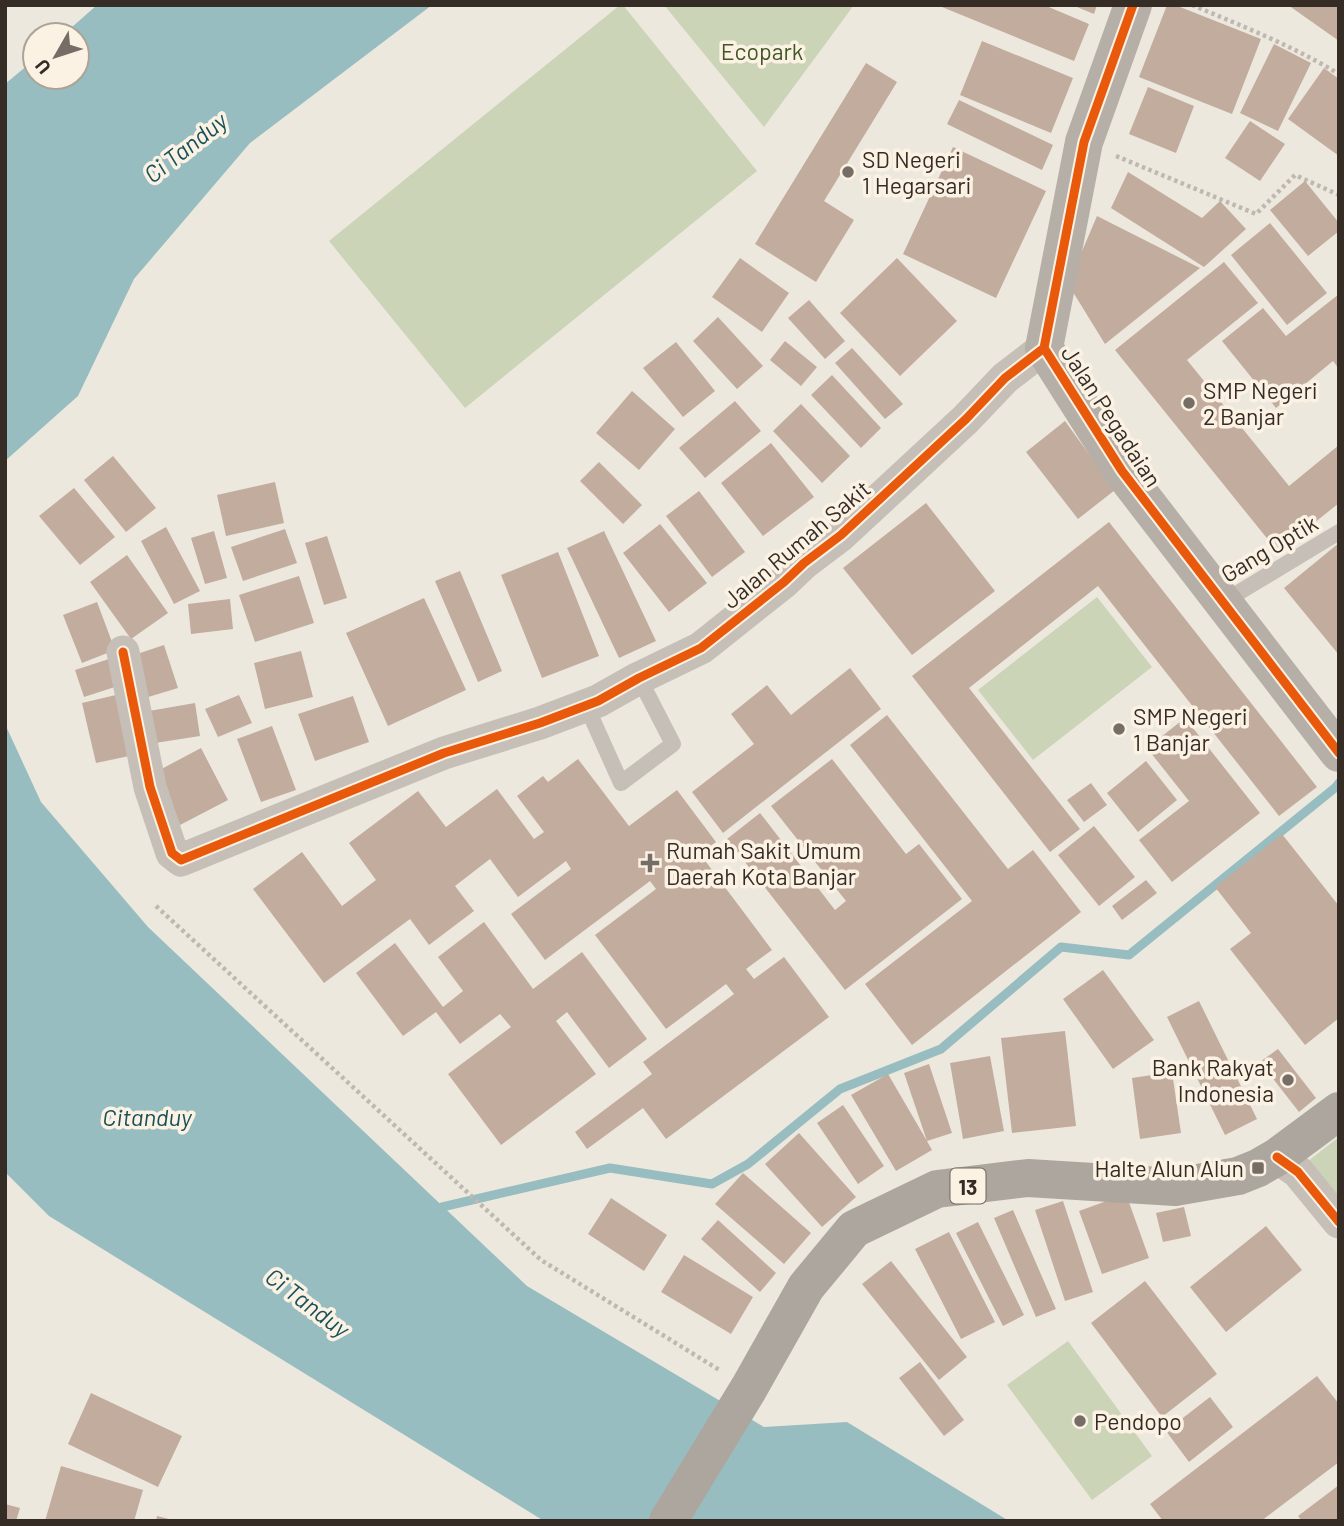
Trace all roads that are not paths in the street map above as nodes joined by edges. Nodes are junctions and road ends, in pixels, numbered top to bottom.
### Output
1 (1133, 5) edge
2 (1044, 348) junction
3 (1339, 532) edge
4 (1223, 602) junction
5 (123, 652) dead end
6 (639, 678) junction
7 (583, 707) junction
8 (1339, 753) edge
9 (1339, 1111) edge
10 (1288, 1159) junction
11 (1339, 1222) edge
12 (668, 1521) edge

1 - 2 street, Jalan Pegadaian
2 - 4 street, Jalan Pegadaian
2 - 6 street, Jalan Rumah Sakit
3 - 4 lane, Gang Optik
4 - 8 street, Jalan Pegadaian
5 - 7 street, Jalan Rumah Sakit
6 - 7 street, Jalan Rumah Sakit
6 - 7 lane
9 - 10 highway, 13
10 - 11 street
10 - 12 highway, 13

